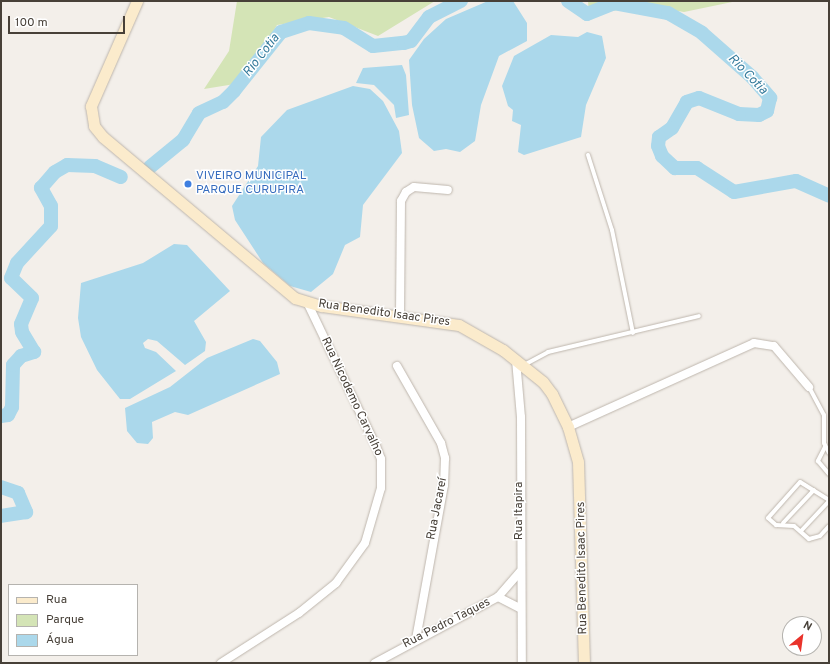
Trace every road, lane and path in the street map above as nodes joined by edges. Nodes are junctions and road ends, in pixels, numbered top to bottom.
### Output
1 (137, 1) edge
2 (588, 155) dead end
3 (448, 190) dead end
4 (307, 302) junction
5 (400, 315) junction
6 (699, 316) dead end
7 (632, 333) junction
8 (520, 363) junction
9 (397, 366) dead end
10 (809, 387) joint
11 (568, 427) junction
12 (825, 447) junction
13 (829, 453) edge
14 (829, 474) edge
15 (814, 490) junction
16 (829, 500) edge
17 (783, 524) junction
18 (829, 526) edge
19 (801, 531) junction
20 (520, 572) junction
21 (498, 597) junction
22 (520, 608) junction
23 (416, 638) junction
24 (221, 663) edge
25 (375, 663) edge
26 (522, 663) edge
27 (584, 663) edge

1 - 4 street, Rua Benedito Isaac Pires
2 - 7 lane
3 - 5 street
4 - 5 street, Rua Benedito Isaac Pires
4 - 24 street, Rua Nicodemo Carvalho
5 - 8 street, Rua Benedito Isaac Pires
6 - 7 lane
7 - 8 lane
8 - 11 street, Rua Benedito Isaac Pires
8 - 20 street, Rua Itapira
9 - 23 street, Rua Jacareí
10 - 11 street
10 - 12 lane
11 - 27 street, Rua Benedito Isaac Pires
12 - 13 lane
12 - 14 lane
15 - 16 lane
15 - 17 lane
15 - 17 lane
16 - 19 lane
17 - 19 lane
18 - 19 lane
20 - 21 street, Rua Pedro Taques
20 - 22 street, Rua Itapira
21 - 22 street, Rua Pedro Taques
21 - 23 street, Rua Pedro Taques
22 - 26 street, Rua Itapira
23 - 25 street, Rua Pedro Taques

